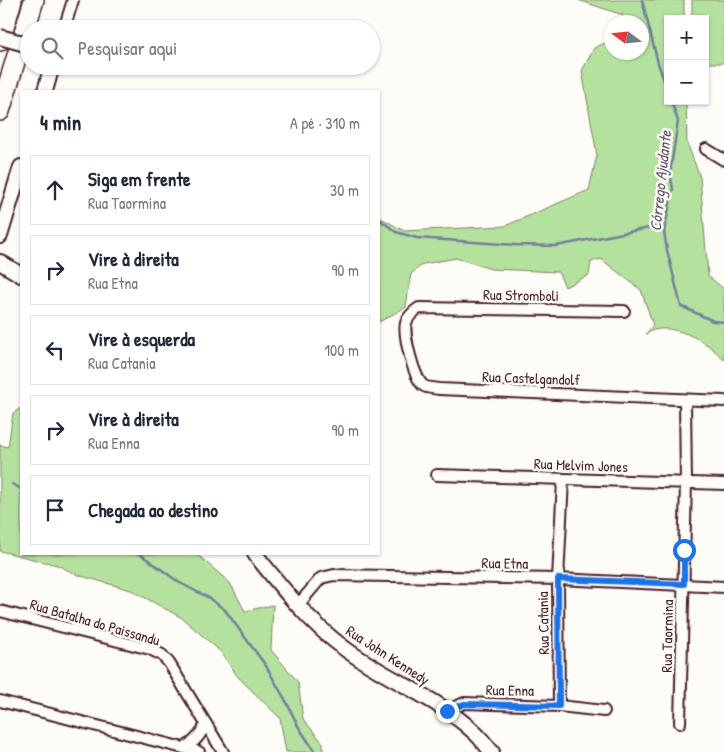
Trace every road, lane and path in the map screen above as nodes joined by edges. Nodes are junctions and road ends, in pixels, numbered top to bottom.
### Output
1 (12, 0) edge
2 (34, 0) edge
3 (73, 0) edge
4 (28, 20) edge
5 (67, 20) edge
6 (0, 39) edge
7 (20, 43) edge
8 (20, 46) edge
9 (49, 75) edge
10 (45, 90) edge
11 (0, 111) edge
12 (706, 149) dead end
13 (724, 160) edge
14 (20, 170) edge
15 (0, 236) edge
16 (0, 262) edge
17 (20, 274) edge
18 (419, 308) joint
19 (624, 311) dead end
20 (685, 400) junction
21 (724, 401) edge
22 (437, 475) dead end
23 (563, 480) junction
24 (686, 483) junction
25 (724, 484) edge
26 (256, 555) edge
27 (558, 579) junction
28 (684, 584) junction
29 (724, 587) edge
30 (298, 605) junction
31 (0, 611) edge
32 (0, 701) edge
33 (559, 706) junction
34 (447, 711) junction
35 (604, 711) dead end
36 (680, 723) dead end
37 (206, 724) junction
38 (185, 747) junction
39 (199, 752) edge
40 (223, 752) edge
41 (492, 752) edge

1 - 6 highway
2 - 4 highway
3 - 5 street
6 - 7 street, bridge
8 - 11 highway
9 - 10 street
12 - 13 street
14 - 15 street
16 - 17 street
18 - 19 street, Rua Stromboli
18 - 20 street, Rua Castelgandolf
20 - 21 street, Rua Castelgandolf
20 - 24 street, Rua Taormina
22 - 23 street, Rua Melvim Jones
23 - 24 street, Rua Melvim Jones
23 - 27 street, Rua Catania
24 - 25 street, Rua Melvim Jones
24 - 28 street, Rua Taormina
26 - 30 street, Rua John Kennedy
27 - 28 street, Rua Etna
27 - 30 street, Rua Etna
27 - 33 street, Rua Catania
28 - 29 street, Rua Etna
28 - 36 street, Rua Taormina
30 - 34 street, Rua John Kennedy
31 - 37 street, Rua Batalha do Paissandu
32 - 38 street
33 - 34 street, Rua Enna
33 - 35 street, Rua Enna
34 - 41 street, Rua John Kennedy
37 - 38 street
37 - 40 street, Rua Batalha do Paissandu
38 - 39 street

